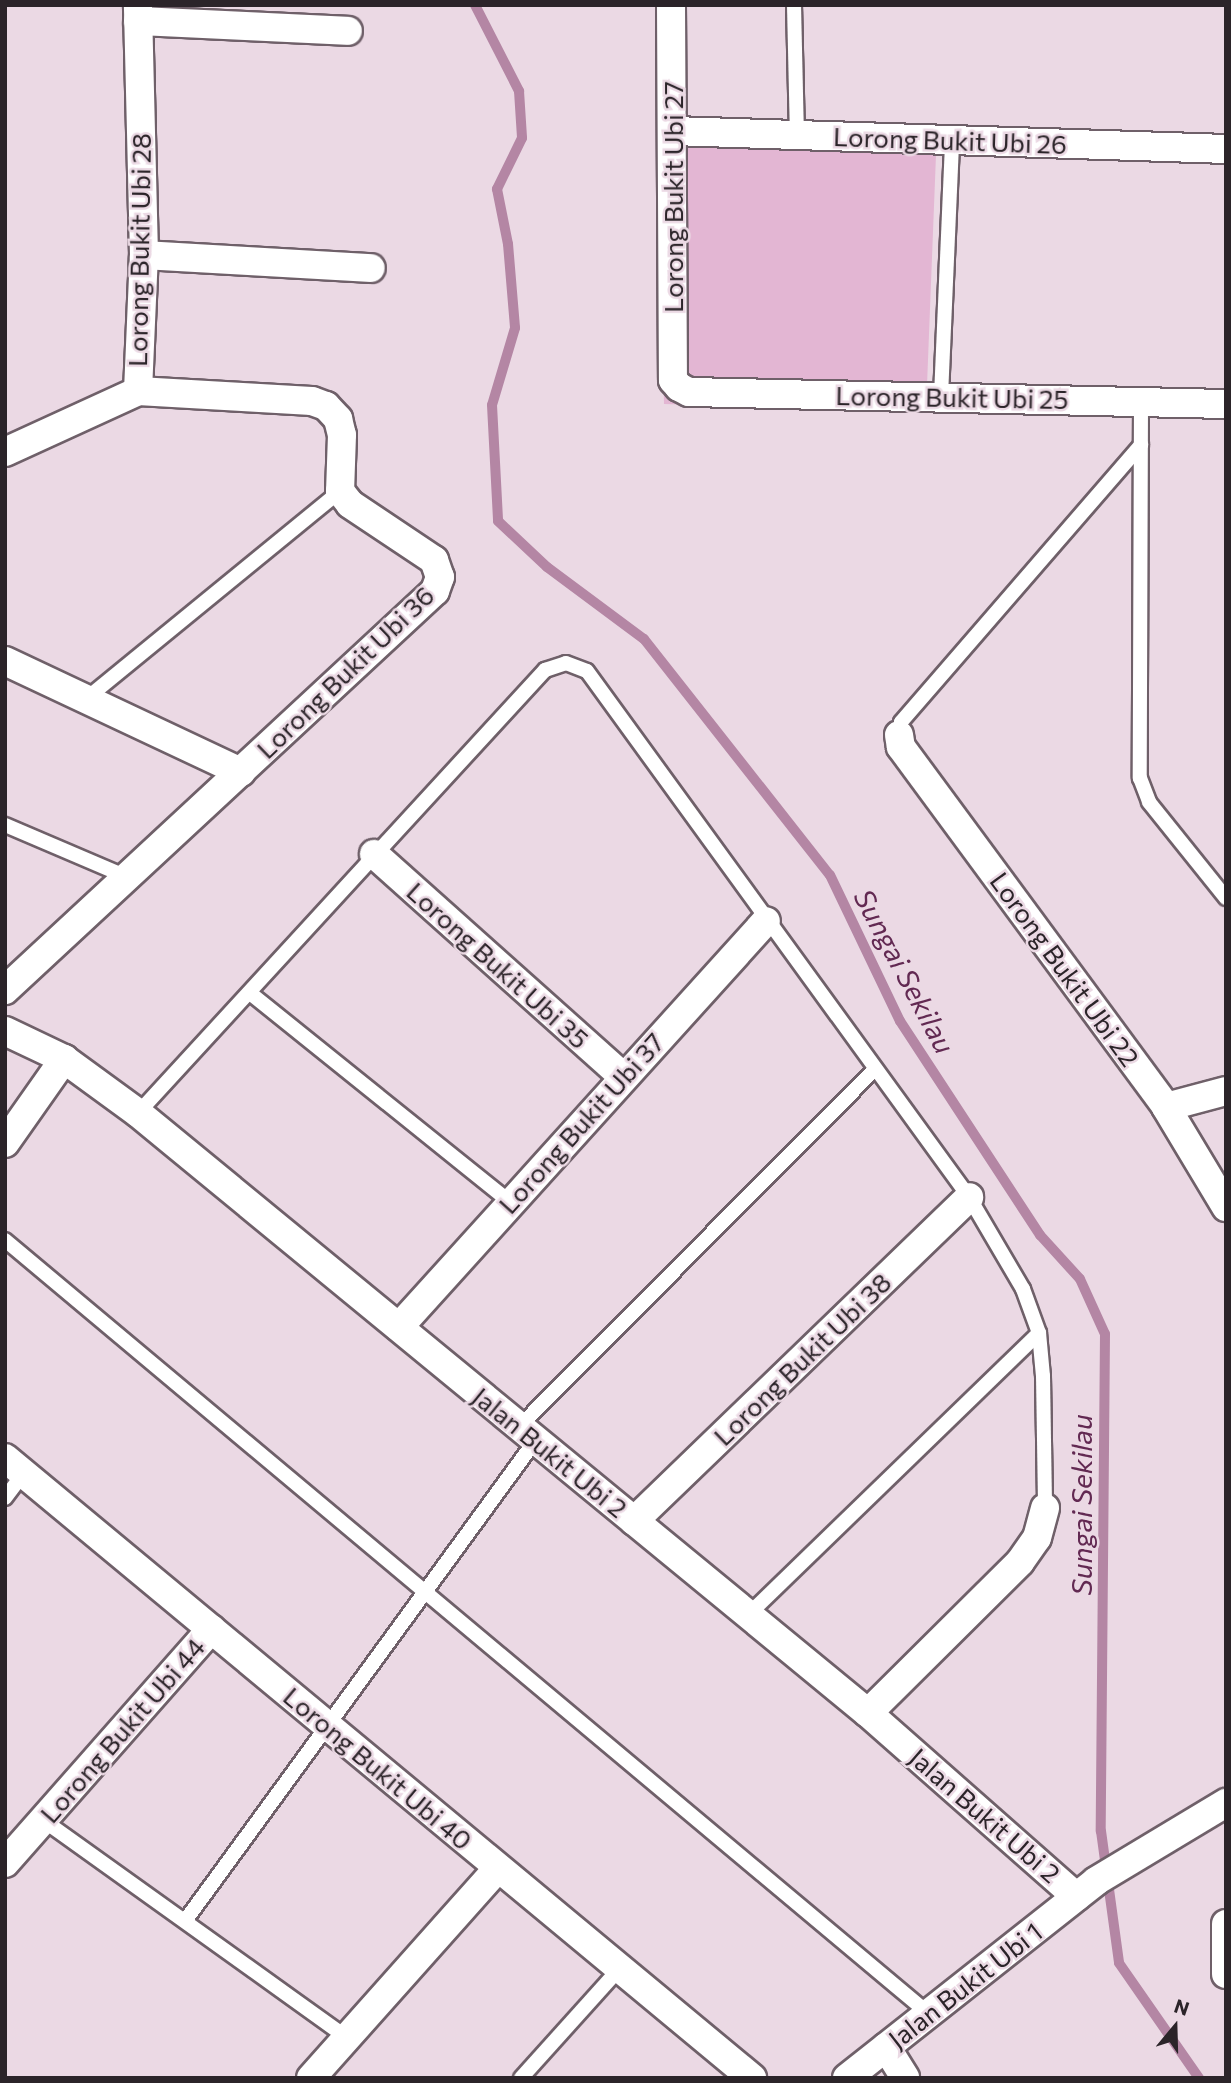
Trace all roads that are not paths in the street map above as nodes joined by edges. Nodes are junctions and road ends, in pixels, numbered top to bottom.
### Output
1 (671, 5) edge
2 (794, 5) edge
3 (138, 13) edge
4 (348, 31) dead end
5 (673, 131) junction
6 (797, 134) junction
7 (952, 140) junction
8 (1226, 149) edge
9 (144, 255) junction
10 (371, 268) dead end
11 (679, 387) joint
12 (138, 391) junction
13 (941, 396) junction
14 (1141, 402) junction
15 (1226, 404) edge
16 (1141, 445) junction
17 (5, 452) edge
18 (340, 491) junction
19 (5, 661) edge
20 (86, 699) junction
21 (899, 735) joint
22 (241, 772) junction
23 (5, 825) edge
24 (374, 854) junction
25 (127, 877) junction
26 (1226, 898) edge
27 (766, 921) junction
28 (5, 990) edge
29 (250, 993) junction
30 (5, 1031) edge
31 (64, 1059) junction
32 (875, 1069) junction
33 (622, 1076) junction
34 (1226, 1091) edge
35 (1166, 1107) junction
36 (138, 1113) junction
37 (5, 1143) edge
38 (969, 1197) junction
39 (510, 1202) junction
40 (1226, 1207) edge
41 (5, 1240) edge
42 (399, 1327) junction
43 (1039, 1333) junction
44 (527, 1434) junction
45 (15, 1466) edge
46 (5, 1499) edge
47 (1045, 1508) joint
48 (634, 1521) junction
49 (424, 1590) junction
50 (748, 1615) junction
51 (211, 1629) junction
52 (868, 1713) junction
53 (326, 1725) junction
54 (1226, 1803) edge
55 (43, 1820) junction
56 (5, 1863) edge
57 (498, 1868) junction
58 (1087, 1889) junction
59 (185, 1921) junction
60 (1226, 1924) edge
61 (619, 1969) junction
62 (1226, 1974) edge
63 (929, 2014) junction
64 (347, 2038) junction
65 (886, 2047) junction
66 (311, 2078) edge
67 (520, 2078) edge
68 (752, 2078) edge
69 (847, 2078) edge
70 (905, 2078) edge

1 - 5 street, Lorong Bukit Ubi 27
2 - 6 lane
3 - 4 street
3 - 9 street, Lorong Bukit Ubi 28
5 - 6 street, Lorong Bukit Ubi 26
5 - 11 street, Lorong Bukit Ubi 27
6 - 7 street, Lorong Bukit Ubi 26
7 - 8 street, Lorong Bukit Ubi 26
7 - 13 lane
9 - 10 street
9 - 12 street, Lorong Bukit Ubi 28
11 - 13 street, Lorong Bukit Ubi 25
12 - 17 street, Lorong Bukit Ubi 28
12 - 18 street
13 - 14 street, Lorong Bukit Ubi 25
14 - 15 street, Lorong Bukit Ubi 25
14 - 16 lane
16 - 21 lane
16 - 26 lane
18 - 20 lane
18 - 22 street, Lorong Bukit Ubi 36
19 - 20 street
20 - 22 street
21 - 35 street, Lorong Bukit Ubi 22
22 - 25 street, Lorong Bukit Ubi 36
23 - 25 lane
24 - 27 lane
24 - 29 lane
24 - 33 street, Lorong Bukit Ubi 35
25 - 28 street, Lorong Bukit Ubi 36
27 - 32 lane
27 - 33 street, Lorong Bukit Ubi 37
29 - 36 lane
29 - 39 lane
30 - 31 street, Jalan Bukit Ubi 2
31 - 36 street, Jalan Bukit Ubi 2
31 - 37 street
32 - 38 lane
32 - 44 lane
33 - 39 street, Lorong Bukit Ubi 37
34 - 35 street
35 - 40 street, Lorong Bukit Ubi 22
36 - 42 street, Jalan Bukit Ubi 2
38 - 43 lane
38 - 48 street, Lorong Bukit Ubi 38
39 - 42 street, Lorong Bukit Ubi 37
41 - 49 lane
42 - 44 street, Jalan Bukit Ubi 2
43 - 47 lane
43 - 50 lane
44 - 48 street, Jalan Bukit Ubi 2
44 - 49 lane
45 - 46 lane
45 - 51 street, Lorong Bukit Ubi 40
47 - 52 street
48 - 50 street, Jalan Bukit Ubi 2
49 - 53 lane
49 - 63 lane
50 - 52 street, Jalan Bukit Ubi 2
51 - 53 street, Lorong Bukit Ubi 40
51 - 55 street, Lorong Bukit Ubi 44
52 - 58 street, Jalan Bukit Ubi 2
53 - 57 street, Lorong Bukit Ubi 40
53 - 59 lane
54 - 58 street, Jalan Bukit Ubi 1
55 - 56 street, Lorong Bukit Ubi 44
55 - 59 lane
57 - 61 street, Lorong Bukit Ubi 40
57 - 64 street
58 - 63 street, Jalan Bukit Ubi 1
59 - 64 lane
60 - 62 street
61 - 67 lane
61 - 68 street, Lorong Bukit Ubi 40
63 - 65 street, Jalan Bukit Ubi 1
64 - 66 street
65 - 69 street, Jalan Bukit Ubi 1
65 - 70 street

